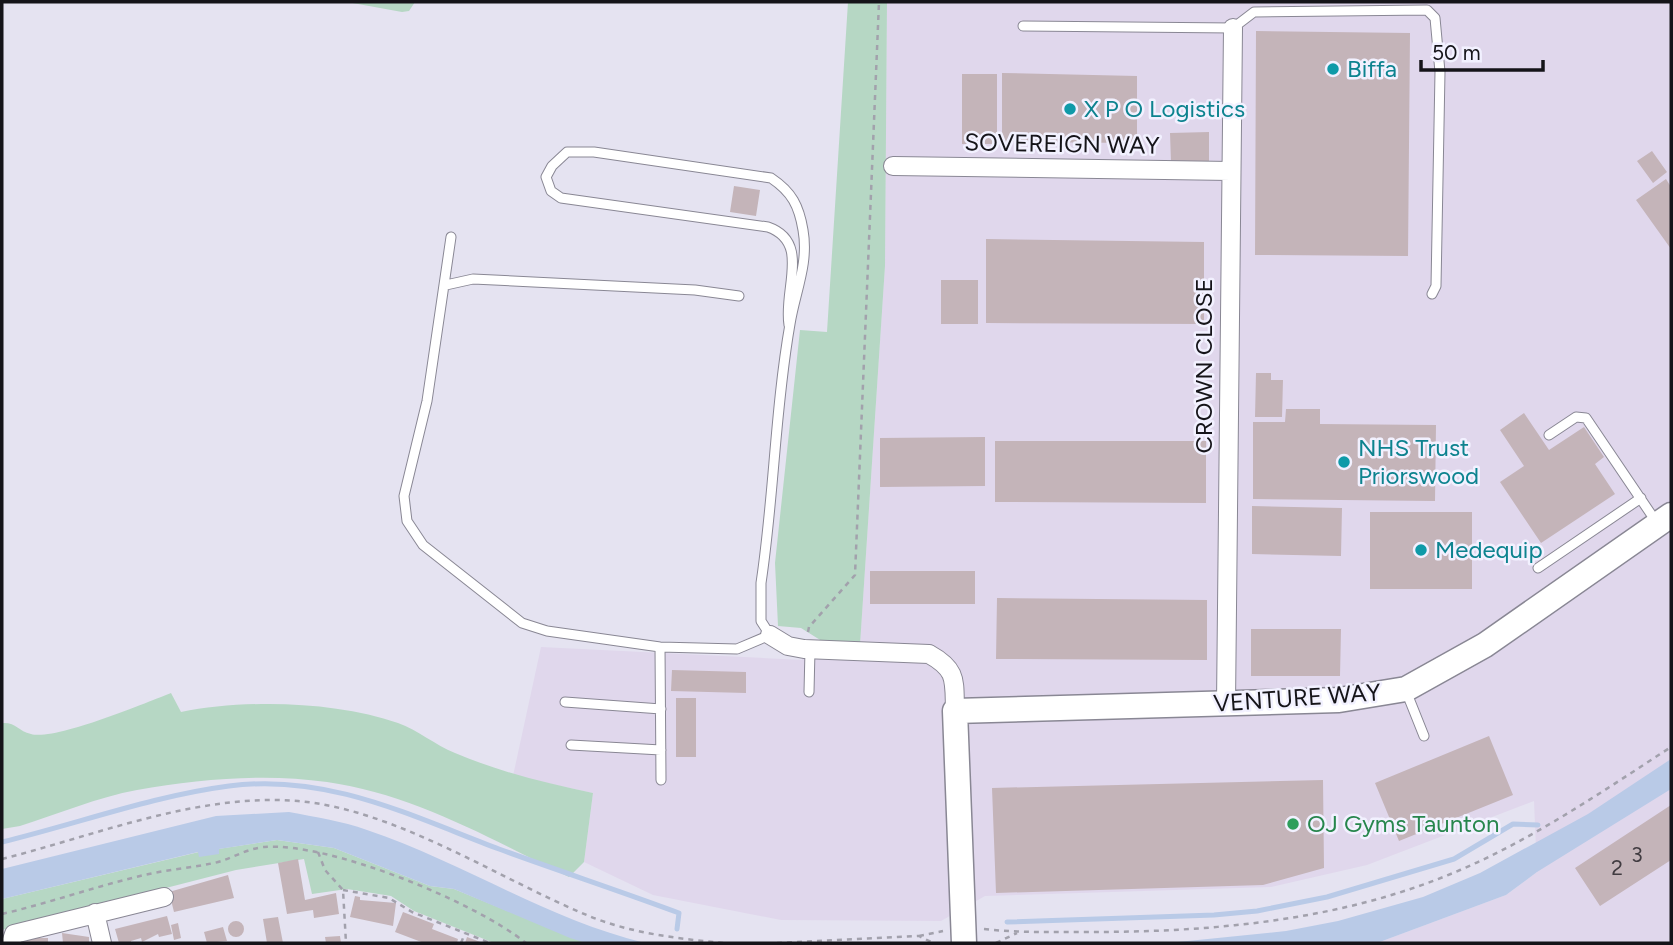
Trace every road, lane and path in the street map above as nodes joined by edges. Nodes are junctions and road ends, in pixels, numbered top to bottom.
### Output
1 (879, 2) edge
2 (1023, 26) dead end
3 (1233, 28) junction
4 (892, 166) dead end
5 (1230, 171) junction
6 (451, 237) dead end
7 (446, 285) junction
8 (1432, 293) dead end
9 (739, 296) dead end
10 (789, 324) junction
11 (1549, 435) dead end
12 (1640, 498) junction
13 (1665, 520) edge
14 (1538, 568) dead end
15 (770, 635) junction
16 (660, 647) junction
17 (807, 650) junction
18 (1406, 689) junction
19 (809, 692) dead end
20 (565, 702) dead end
21 (1226, 704) junction
22 (661, 709) junction
23 (955, 711) junction
24 (1424, 736) dead end
25 (571, 745) dead end
26 (1671, 747) edge
27 (661, 750) junction
28 (661, 780) dead end
29 (318, 852) junction
30 (2, 859) edge
31 (343, 890) junction
32 (164, 897) dead end
33 (95, 913) junction
34 (2, 914) edge
35 (466, 933) junction
36 (1017, 933) junction
37 (919, 936) junction
38 (964, 936) edge
39 (11, 943) edge
40 (102, 943) edge
41 (346, 943) edge
42 (461, 943) edge
43 (490, 943) edge
44 (526, 943) edge
45 (724, 943) edge
46 (777, 943) edge
47 (933, 943) edge
48 (996, 943) edge

1 - 17 path
2 - 3 lane
3 - 5 street, CROWN CLOSE
3 - 8 lane
4 - 5 street, SOVEREIGN WAY
5 - 21 street, CROWN CLOSE
6 - 7 lane
7 - 9 lane
7 - 16 lane
10 - 10 lane
10 - 15 lane
11 - 12 lane
12 - 13 lane
12 - 14 lane
13 - 18 street, VENTURE WAY
15 - 16 lane
15 - 17 street
16 - 22 lane
17 - 19 lane
17 - 23 street
18 - 21 street, VENTURE WAY
18 - 24 lane
20 - 22 lane
21 - 23 street, VENTURE WAY
22 - 27 lane
23 - 38 street
25 - 27 lane
26 - 36 path
27 - 28 lane
29 - 31 path
29 - 34 path
29 - 44 path
30 - 45 path
31 - 35 path
31 - 41 path
32 - 33 street
33 - 39 street
33 - 40 street
35 - 42 path
35 - 43 path
36 - 38 path
36 - 48 path
37 - 38 path
37 - 46 path
37 - 47 path

